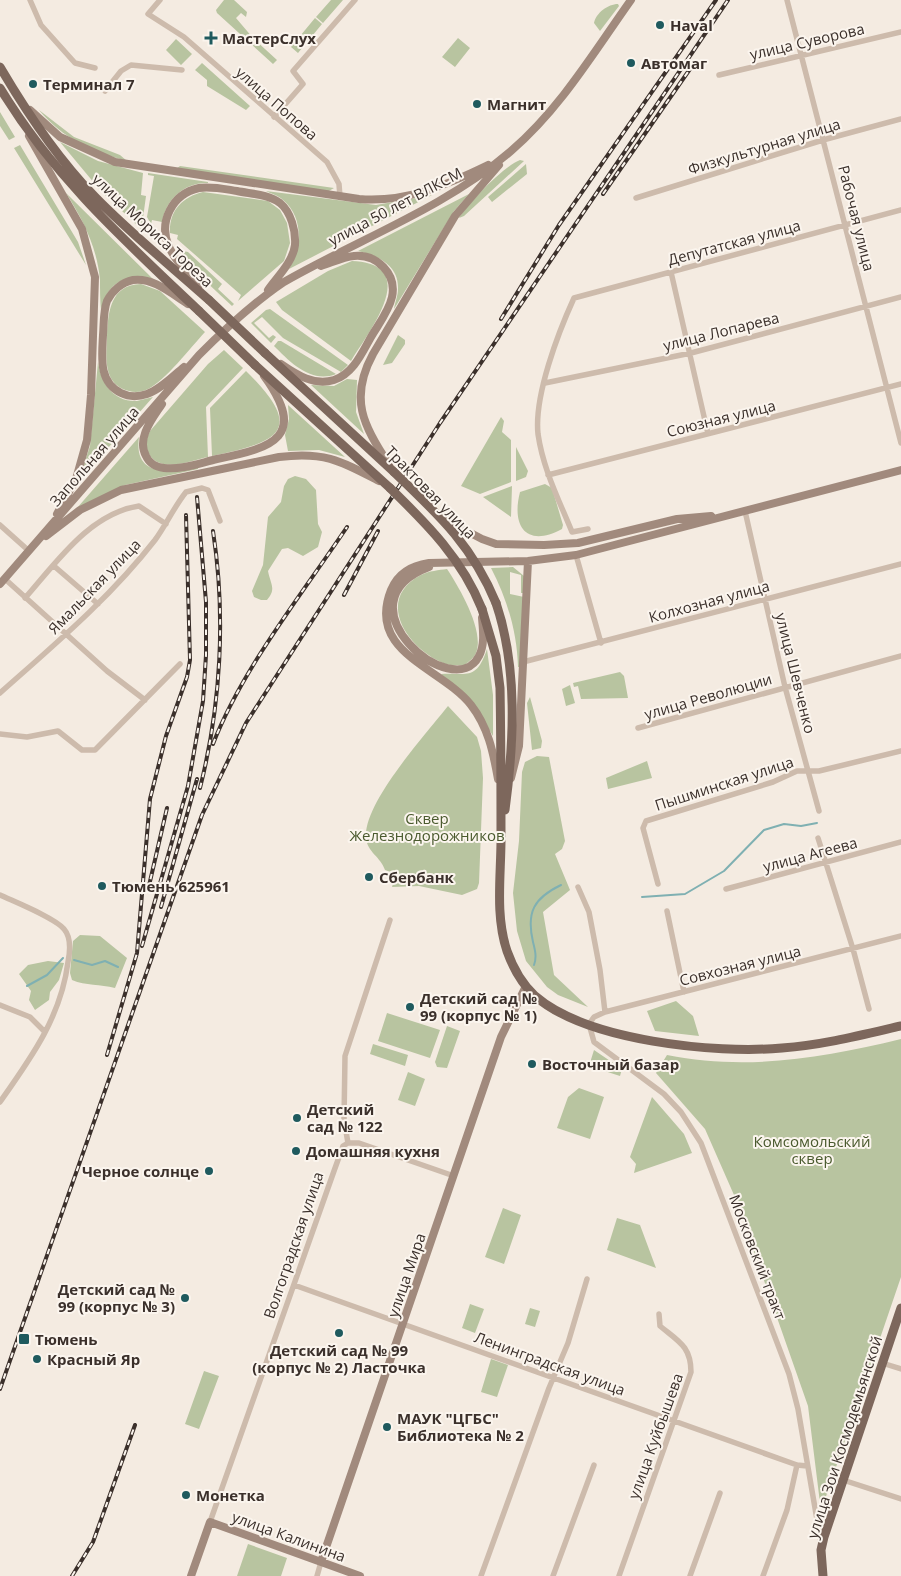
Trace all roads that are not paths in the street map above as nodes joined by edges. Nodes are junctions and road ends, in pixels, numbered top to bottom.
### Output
1 (30, 0) edge
2 (160, 0) edge
3 (355, 0) edge
4 (631, 0) edge
5 (787, 0) edge
6 (901, 32) edge
7 (802, 55) junction
8 (0, 67) edge
9 (95, 68) dead end
10 (182, 70) dead end
11 (719, 75) dead end
12 (0, 88) edge
13 (106, 91) dead end
14 (21, 101) junction
15 (15, 112) junction
16 (274, 117) junction
17 (901, 119) edge
18 (823, 140) junction
19 (511, 151) junction
20 (503, 158) junction
21 (340, 197) junction
22 (636, 198) dead end
23 (901, 210) edge
24 (846, 225) junction
25 (671, 272) junction
26 (300, 273) junction
27 (202, 293) junction
28 (263, 296) junction
29 (901, 296) edge
30 (191, 304) junction
31 (866, 305) junction
32 (209, 345) joint
33 (265, 353) junction
34 (691, 353) junction
35 (199, 355) junction
36 (255, 365) junction
37 (174, 383) junction
38 (545, 383) junction
39 (901, 384) edge
40 (887, 388) junction
41 (708, 434) junction
42 (901, 443) edge
43 (901, 470) edge
44 (394, 472) junction
45 (548, 475) junction
46 (384, 483) junction
47 (744, 511) junction
48 (730, 514) junction
49 (441, 517) junction
50 (220, 521) dead end
51 (166, 524) junction
52 (0, 525) edge
53 (48, 529) junction
54 (588, 529) dead end
55 (36, 543) junction
56 (29, 551) junction
57 (576, 555) junction
58 (528, 561) junction
59 (440, 563) junction
60 (901, 564) edge
61 (54, 566) junction
62 (2, 581) edge
63 (25, 598) junction
64 (764, 599) junction
65 (98, 604) junction
66 (482, 609) junction
67 (66, 635) junction
68 (600, 643) junction
69 (901, 656) edge
70 (523, 662) junction
71 (180, 664) dead end
72 (785, 687) junction
73 (0, 693) edge
74 (145, 700) junction
75 (638, 728) dead end
76 (0, 734) edge
77 (901, 751) edge
78 (809, 771) junction
79 (504, 790) junction
80 (818, 811) dead end
81 (818, 838) dead end
82 (901, 842) edge
83 (825, 863) junction
84 (658, 884) dead end
85 (578, 888) dead end
86 (726, 889) dead end
87 (0, 895) edge
88 (667, 910) dead end
89 (390, 920) dead end
90 (901, 936) edge
91 (853, 949) junction
92 (526, 986) junction
93 (684, 992) junction
94 (0, 1005) edge
95 (869, 1009) dead end
96 (605, 1012) junction
97 (589, 1024) junction
98 (901, 1026) edge
99 (45, 1032) junction
100 (0, 1102) edge
101 (348, 1143) junction
102 (454, 1176) junction
103 (587, 1279) dead end
104 (294, 1286) junction
105 (901, 1308) edge
106 (659, 1314) dead end
107 (404, 1324) junction
108 (882, 1363) junction
109 (901, 1369) edge
110 (554, 1378) junction
111 (674, 1420) junction
112 (594, 1465) dead end
113 (797, 1465) junction
114 (807, 1466) junction
115 (844, 1480) junction
116 (720, 1493) dead end
117 (901, 1498) edge
118 (210, 1522) junction
119 (822, 1545) junction
120 (321, 1562) junction
121 (191, 1576) edge
122 (317, 1576) edge
123 (360, 1576) edge
124 (481, 1576) edge
125 (553, 1576) edge
126 (619, 1576) edge
127 (690, 1576) edge
128 (763, 1576) edge
129 (823, 1576) edge

1 - 9 street
2 - 16 street, улица Попова
3 - 16 street
4 - 19 street, улица 50 лет ВЛКСМ
5 - 7 street, Рабочая улица
6 - 7 street, улица Суворова
7 - 11 street, улица Суворова
7 - 18 street, Рабочая улица
8 - 14 main road, улица Мориса Тореза
10 - 13 street
12 - 15 main road, улица Мориса Тореза
14 - 21 street
14 - 27 main road, улица Мориса Тореза
15 - 30 main road, улица Мориса Тореза
15 - 53 street
16 - 21 street, улица Попова
17 - 18 street, Физкультурная улица
18 - 22 street, Физкультурная улица
18 - 24 street, Рабочая улица
19 - 20 street, улица 50 лет ВЛКСМ
19 - 44 street
20 - 21 street
20 - 26 street, улица 50 лет ВЛКСМ
23 - 24 street, Депутатская улица
24 - 25 street, Депутатская улица
24 - 31 street, Рабочая улица
25 - 34 street
25 - 38 street, Депутатская улица
26 - 28 street, улица 50 лет ВЛКСМ
26 - 33 street
27 - 28 street
27 - 33 main road, улица Мориса Тореза, bridge
28 - 32 street, улица 50 лет ВЛКСМ
29 - 31 street, улица Лопарева
30 - 35 street
30 - 36 main road, улица Мориса Тореза, bridge
31 - 34 street, улица Лопарева
31 - 40 street, Рабочая улица
32 - 35 street, Запольная улица
33 - 44 main road, Трактовая улица
34 - 38 street, улица Лопарева
34 - 41 street
35 - 37 street, Запольная улица
36 - 37 street
36 - 46 main road, Трактовая улица
37 - 53 street, Запольная улица
38 - 45 street
39 - 40 street, Союзная улица
40 - 41 street, Союзная улица
40 - 42 street, Рабочая улица
41 - 45 street, Союзная улица
43 - 47 street
44 - 49 main road, Трактовая улица, bridge
45 - 54 street
46 - 55 street
46 - 66 main road, Трактовая улица, bridge
47 - 48 street
47 - 64 street, улица Шевченко
48 - 49 street
48 - 57 street
49 - 79 main road, Трактовая улица, bridge
50 - 51 street, Ямальская улица
51 - 61 street
51 - 65 street, Ямальская улица
52 - 56 street
53 - 55 street, Запольная улица
55 - 56 street, Запольная улица
56 - 62 street, Запольная улица
57 - 58 street
57 - 68 street
58 - 59 street
58 - 70 street
59 - 66 street
59 - 79 street
60 - 64 street, Колхозная улица
61 - 63 street
61 - 65 street
62 - 63 street
63 - 67 street
64 - 68 street, Колхозная улица
64 - 72 street, улица Шевченко
65 - 67 street, Ямальская улица
66 - 79 main road, Трактовая улица
67 - 73 street, Ямальская улица
67 - 74 street
68 - 70 street, Колхозная улица
69 - 72 street, улица Революции
70 - 79 street
71 - 74 street
72 - 75 street, улица Революции
72 - 78 street, улица Шевченко
74 - 76 street
77 - 78 street, Пышминская улица
78 - 80 street, улица Шевченко
78 - 84 street, Пышминская улица
79 - 92 main road, Трактовая улица
81 - 83 street
82 - 83 street, улица Агеева
83 - 86 street, улица Агеева
83 - 91 street
85 - 96 street
87 - 99 street
88 - 93 street
89 - 101 street
90 - 91 street, Совхозная улица
91 - 93 street, Совхозная улица
91 - 95 street
92 - 97 main road, Трактовая улица
92 - 102 street, улица Мира
93 - 96 street, Совхозная улица
94 - 99 street
96 - 97 street, Совхозная улица
97 - 98 main road, Трактовая улица
97 - 114 street, Московский тракт
99 - 100 street
101 - 102 street
101 - 104 street, Волгоградская улица
102 - 107 street, улица Мира
103 - 110 street
104 - 107 street, Ленинградская улица
104 - 118 street, Волгоградская улица
105 - 108 main road, улица Зои Космодемьянской
106 - 111 street, улица Куйбышева
107 - 110 street, Ленинградская улица
107 - 120 street, улица Мира
108 - 109 street
108 - 115 main road, улица Зои Космодемьянской
110 - 111 street, Ленинградская улица
110 - 124 street
111 - 113 street, Ленинградская улица
111 - 126 street, улица Куйбышева
112 - 125 street
113 - 114 street, Ленинградская улица
113 - 128 street
114 - 119 street, Московский тракт
115 - 117 street
115 - 119 main road, улица Зои Космодемьянской
116 - 127 street
118 - 120 street, улица Калинина
118 - 121 street, Волгоградская улица
119 - 129 main road, улица Зои Космодемьянской
120 - 122 street, улица Мира
120 - 123 street, улица Калинина

